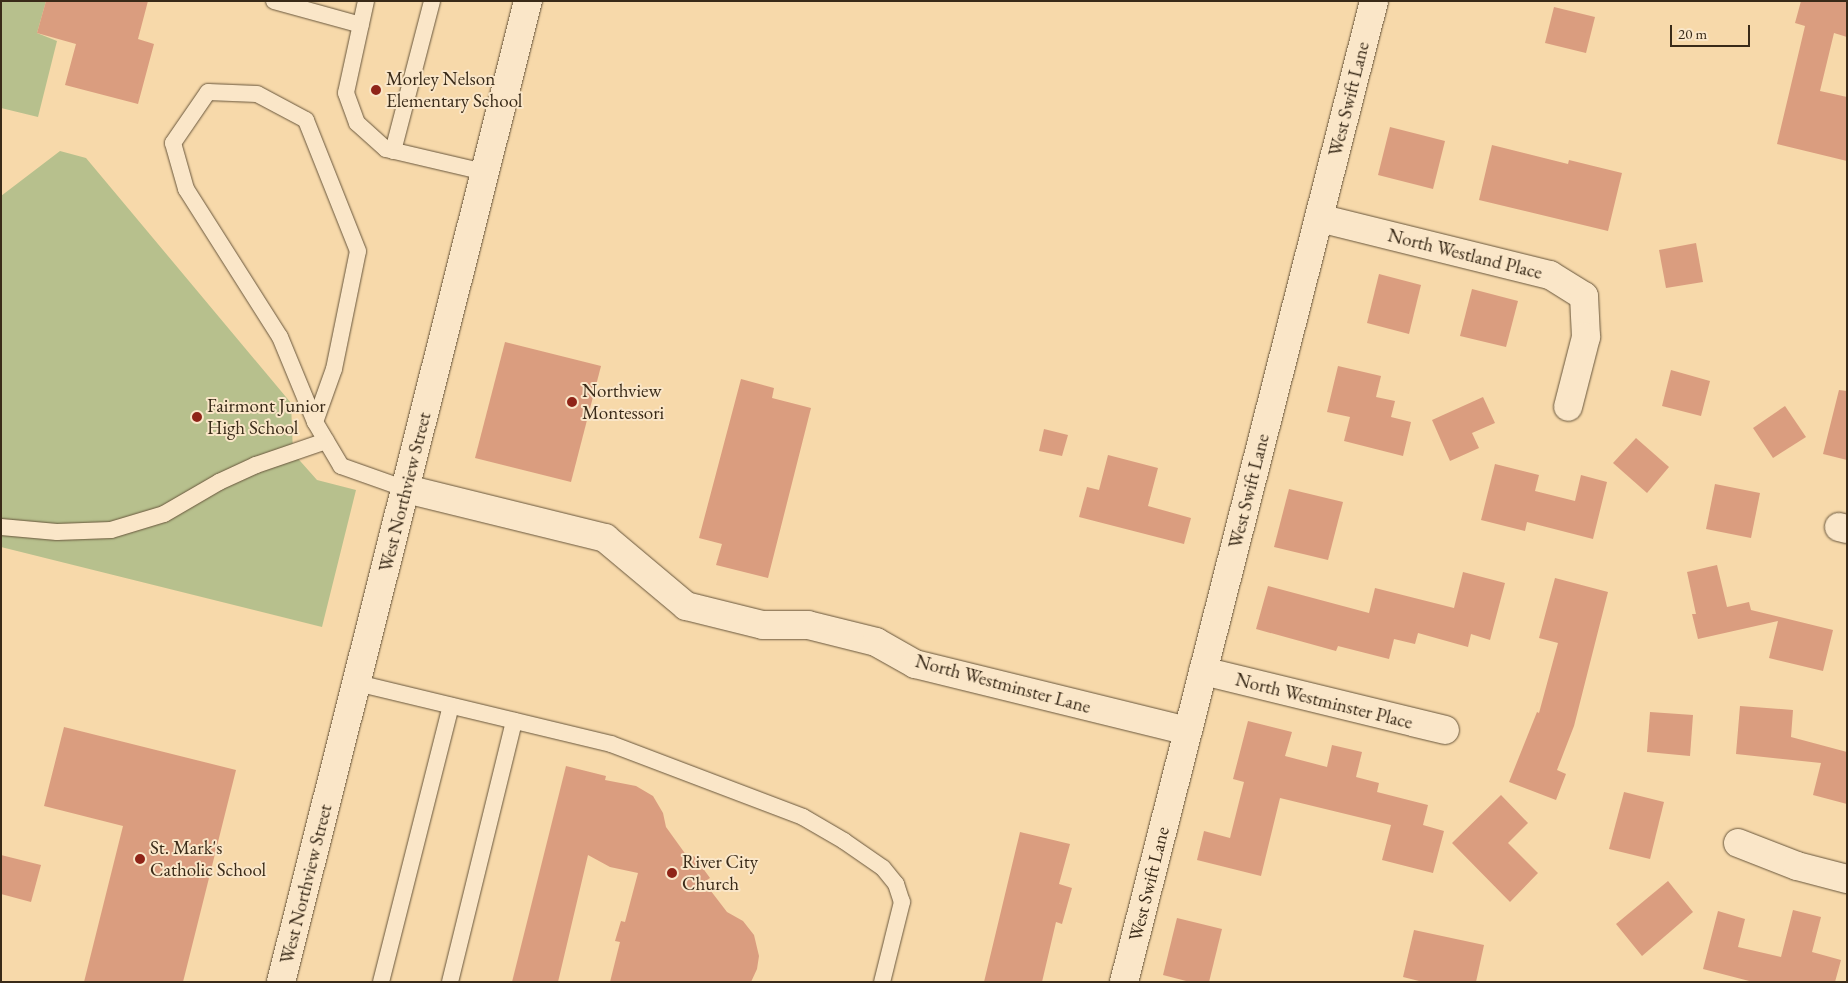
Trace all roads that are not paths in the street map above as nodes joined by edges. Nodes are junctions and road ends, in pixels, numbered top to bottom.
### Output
1 (274, 1) edge
2 (366, 1) edge
3 (432, 1) edge
4 (528, 1) edge
5 (1374, 1) edge
6 (361, 24) junction
7 (393, 151) junction
8 (484, 172) junction
9 (1319, 218) junction
10 (1568, 407) dead end
11 (315, 422) junction
12 (326, 441) junction
13 (406, 489) junction
14 (1, 528) edge
15 (1203, 671) junction
16 (357, 682) junction
17 (451, 706) junction
18 (514, 721) junction
19 (1445, 730) dead end
20 (1188, 731) junction
21 (1738, 842) dead end
22 (1847, 879) edge
23 (281, 982) edge
24 (381, 982) edge
25 (450, 982) edge
26 (882, 982) edge
27 (1124, 982) edge

1 - 6 lane
2 - 6 lane
3 - 7 lane
4 - 8 street, West Northview Street
5 - 9 street, West Swift Lane
6 - 7 lane
7 - 8 lane
8 - 13 street, West Northview Street
9 - 10 street, North Westland Place
9 - 15 street, West Swift Lane
11 - 11 lane
11 - 12 lane
12 - 13 lane
12 - 14 lane
13 - 16 street, West Northview Street
13 - 20 street, North Westminster Lane
15 - 19 street, North Westminster Place
15 - 20 street, West Swift Lane
16 - 17 lane
16 - 23 street, West Northview Street
17 - 18 lane
17 - 24 lane
18 - 25 lane
18 - 26 lane
20 - 27 street, West Swift Lane
21 - 22 street

